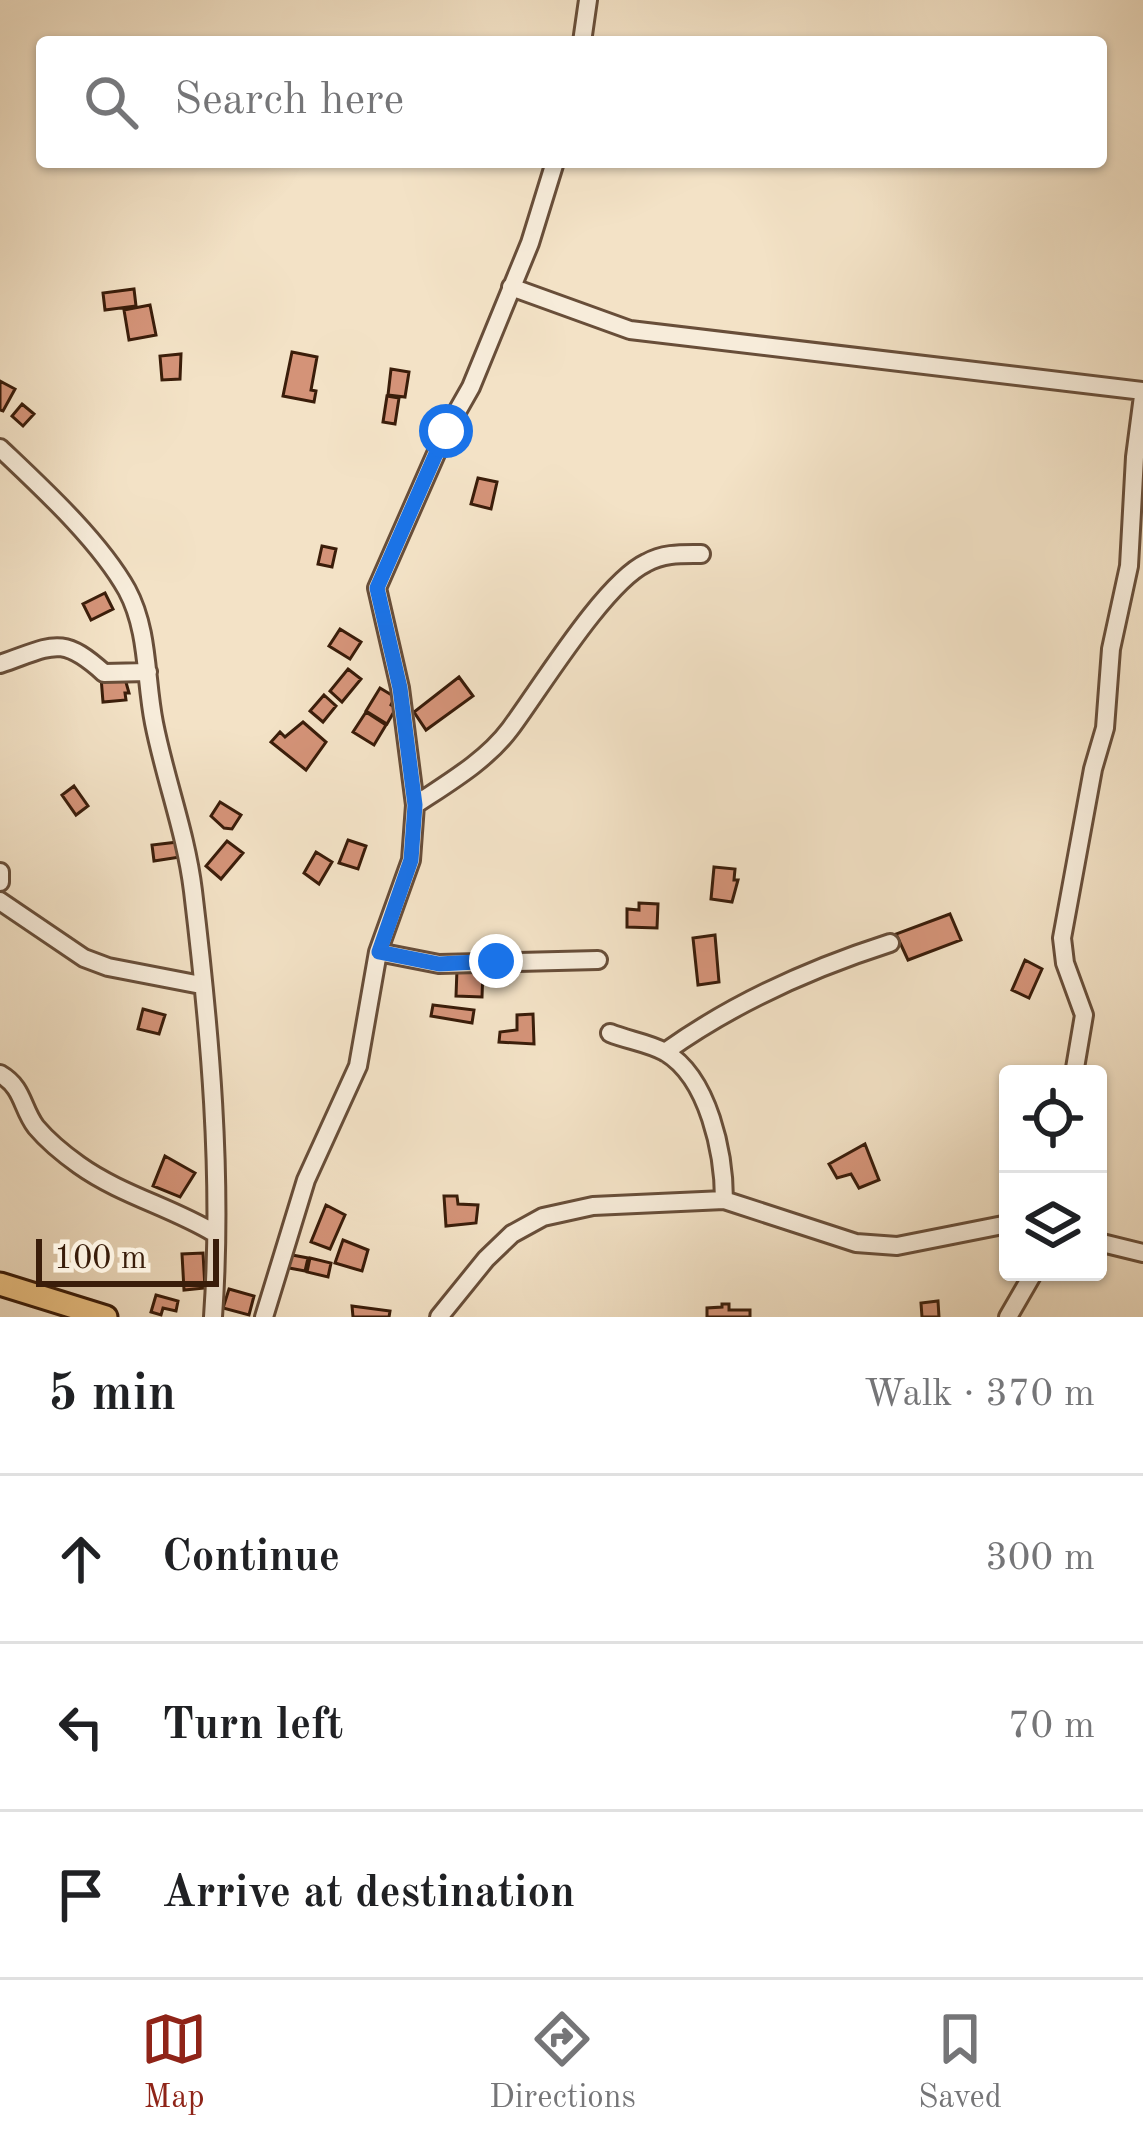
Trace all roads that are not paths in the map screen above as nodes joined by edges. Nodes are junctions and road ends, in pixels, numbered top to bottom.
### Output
1 (588, 0) edge
2 (583, 36) edge
3 (553, 168) edge
4 (511, 287) junction
5 (1143, 394) edge
6 (0, 448) edge
7 (700, 554) dead end
8 (0, 664) edge
9 (148, 672) junction
10 (415, 805) junction
11 (0, 872) edge
12 (0, 881) edge
13 (0, 901) edge
14 (890, 943) dead end
15 (379, 952) junction
16 (598, 960) dead end
17 (201, 985) junction
18 (610, 1033) dead end
19 (665, 1052) junction
20 (1076, 1065) edge
21 (0, 1074) edge
22 (724, 1200) junction
23 (999, 1226) edge
24 (214, 1233) junction
25 (1107, 1244) edge
26 (1143, 1253) edge
27 (1029, 1281) edge
28 (0, 1284) edge
29 (106, 1317) edge
30 (213, 1317) edge
31 (264, 1317) edge
32 (440, 1317) edge
33 (1008, 1317) edge

1 - 2 street
3 - 4 street
4 - 5 street
4 - 10 street
5 - 20 street
6 - 9 street
7 - 10 street
8 - 9 street
9 - 17 street
10 - 15 street
11 - 12 street
13 - 17 street
14 - 19 street
15 - 16 street
15 - 31 street
17 - 24 street
18 - 19 street
19 - 22 street
21 - 24 street
22 - 23 street
22 - 32 street
24 - 30 street
25 - 26 street
27 - 33 street
28 - 29 main road

